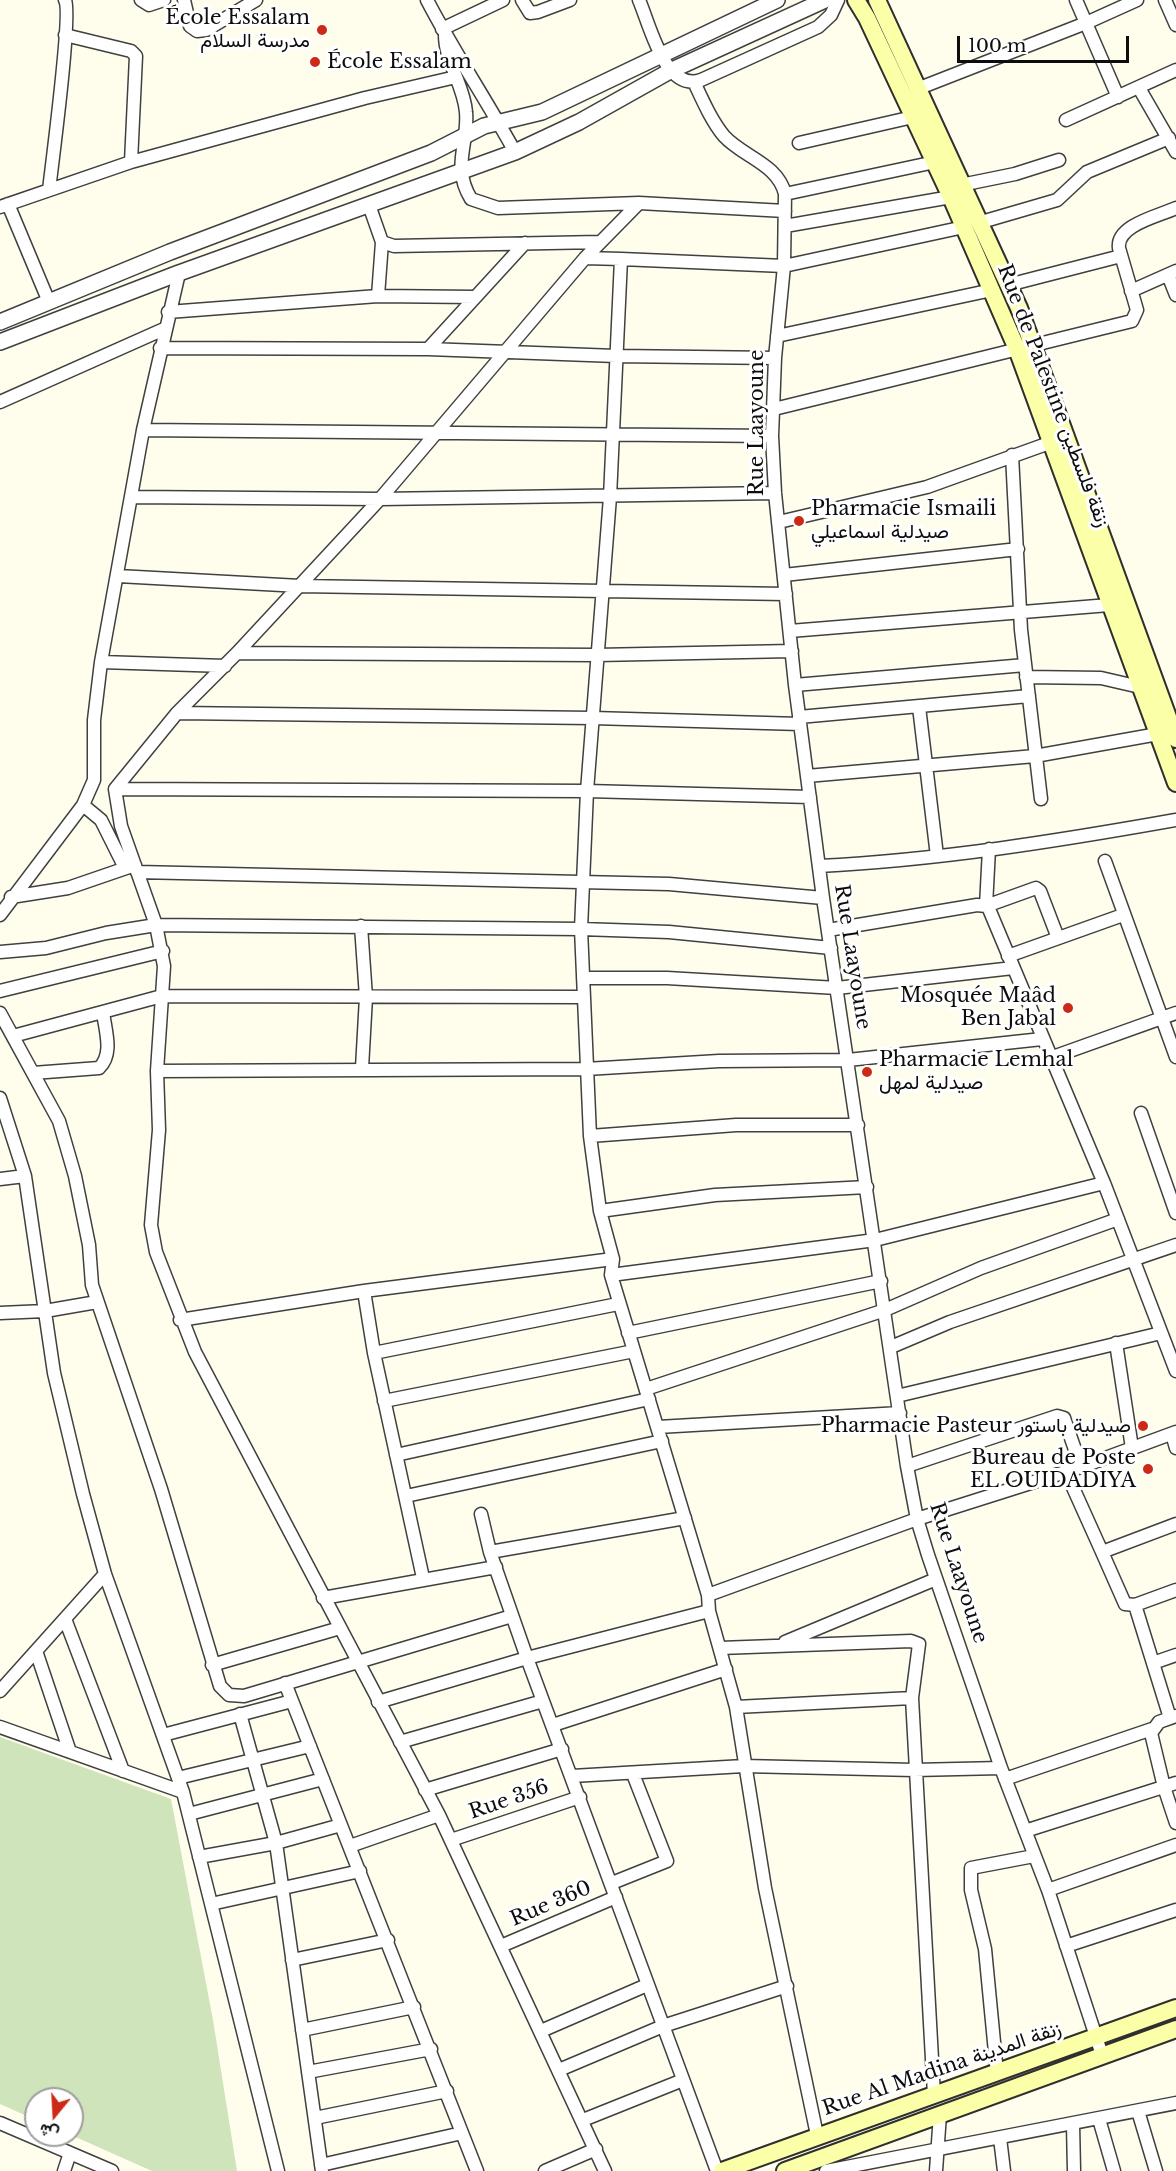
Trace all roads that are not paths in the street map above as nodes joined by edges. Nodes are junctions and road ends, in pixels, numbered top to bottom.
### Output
1 (65, 0) edge
2 (141, 0) edge
3 (164, 0) edge
4 (184, 0) edge
5 (256, 0) edge
6 (428, 0) edge
7 (503, 0) edge
8 (522, 0) edge
9 (570, 0) edge
10 (639, 0) edge
11 (777, 0) edge
12 (825, 0) edge
13 (838, 0) edge
14 (856, 0) edge
15 (877, 0) edge
16 (1076, 0) edge
17 (1137, 0) edge
18 (1165, 0) edge
19 (1086, 23) junction
20 (1176, 25) edge
21 (444, 32) junction
22 (65, 35) junction
23 (661, 53) junction
24 (1176, 70) edge
25 (670, 72) junction
26 (456, 78) junction
27 (694, 82) junction
28 (1139, 88) junction
29 (917, 89) junction
30 (1119, 96) junction
31 (913, 117) junction
32 (1066, 120) dead end
33 (499, 123) junction
34 (463, 137) junction
35 (1169, 138) junction
36 (799, 143) dead end
37 (515, 152) junction
38 (1176, 152) edge
39 (1059, 160) dead end
40 (131, 162) junction
41 (935, 162) junction
42 (463, 173) junction
43 (49, 190) junction
44 (956, 191) junction
45 (785, 194) junction
46 (639, 203) junction
47 (369, 205) junction
48 (4, 206) edge
49 (1176, 208) edge
50 (785, 211) junction
51 (971, 225) junction
52 (785, 226) junction
53 (382, 242) junction
54 (525, 243) junction
55 (600, 243) junction
56 (1121, 256) junction
57 (585, 258) junction
58 (621, 259) junction
59 (784, 266) junction
60 (179, 273) junction
61 (1172, 273) edge
62 (1000, 287) junction
63 (1131, 291) junction
64 (1176, 295) edge
65 (378, 296) junction
66 (475, 297) junction
67 (49, 302) junction
68 (168, 312) junction
69 (0, 322) edge
70 (165, 329) junction
71 (777, 336) junction
72 (0, 342) edge
73 (1024, 347) junction
74 (160, 348) junction
75 (428, 349) junction
76 (504, 352) junction
77 (616, 356) junction
78 (775, 358) junction
79 (0, 402) edge
80 (774, 409) junction
81 (143, 430) junction
82 (437, 433) junction
83 (611, 435) junction
84 (772, 436) junction
85 (1052, 442) junction
86 (1012, 455) junction
87 (775, 493) junction
88 (131, 497) junction
89 (610, 497) junction
90 (380, 499) junction
91 (779, 522) junction
92 (1018, 549) junction
93 (784, 575) junction
94 (117, 576) junction
95 (300, 586) junction
96 (603, 592) junction
97 (786, 594) junction
98 (1109, 605) junction
99 (1020, 612) junction
100 (790, 631) junction
101 (792, 651) junction
102 (237, 653) junction
103 (597, 655) junction
104 (101, 662) junction
105 (225, 666) junction
106 (1025, 671) junction
107 (795, 685) junction
108 (1140, 687) junction
109 (1029, 696) junction
110 (919, 706) junction
111 (177, 713) junction
112 (593, 718) junction
113 (800, 720) junction
114 (1158, 734) junction
115 (1176, 739) edge
116 (1035, 756) junction
117 (925, 767) junction
118 (807, 776) junction
119 (1176, 783) edge
120 (115, 789) junction
121 (586, 791) junction
122 (810, 797) junction
123 (1041, 799) dead end
124 (83, 805) junction
125 (1176, 820) edge
126 (989, 849) junction
127 (937, 856) junction
128 (1105, 861) dead end
129 (819, 867) junction
130 (132, 868) junction
131 (583, 883) junction
132 (11, 897) junction
133 (823, 898) junction
134 (986, 906) junction
135 (0, 915) edge
136 (1123, 915) junction
137 (156, 925) junction
138 (361, 926) junction
139 (581, 929) junction
140 (828, 930) junction
141 (1058, 938) junction
142 (831, 948) junction
143 (163, 951) junction
144 (0, 952) edge
145 (1011, 962) junction
146 (583, 978) junction
147 (837, 988) junction
148 (0, 990) edge
149 (162, 996) junction
150 (366, 997) junction
151 (583, 997) junction
152 (103, 1012) junction
153 (0, 1013) edge
154 (1176, 1013) edge
155 (1162, 1018) junction
156 (13, 1036) junction
157 (1042, 1040) junction
158 (1176, 1057) edge
159 (1050, 1058) junction
160 (848, 1060) junction
161 (362, 1068) junction
162 (586, 1069) junction
163 (157, 1071) junction
164 (33, 1073) junction
165 (0, 1098) edge
166 (1140, 1113) dead end
167 (858, 1125) junction
168 (590, 1136) junction
169 (25, 1176) junction
170 (0, 1179) edge
171 (1104, 1183) junction
172 (867, 1187) junction
173 (600, 1211) junction
174 (1176, 1213) edge
175 (1118, 1219) junction
176 (875, 1240) junction
177 (1176, 1245) edge
178 (613, 1259) junction
179 (1133, 1259) junction
180 (610, 1275) junction
181 (881, 1281) junction
182 (364, 1291) junction
183 (97, 1302) junction
184 (618, 1304) junction
185 (885, 1310) junction
186 (45, 1311) junction
187 (0, 1313) edge
188 (180, 1320) junction
189 (628, 1333) junction
190 (1161, 1333) junction
191 (1116, 1343) junction
192 (891, 1347) junction
193 (634, 1351) junction
194 (374, 1353) junction
195 (1176, 1369) edge
196 (647, 1394) junction
197 (897, 1396) junction
198 (384, 1401) junction
199 (900, 1413) junction
200 (658, 1427) junction
201 (1174, 1433) edge
202 (662, 1441) junction
203 (1132, 1448) junction
204 (1176, 1448) edge
205 (396, 1455) junction
206 (907, 1466) junction
207 (1081, 1467) junction
208 (1066, 1472) junction
209 (406, 1496) junction
210 (481, 1514) dead end
211 (685, 1518) junction
212 (917, 1519) junction
213 (1176, 1524) edge
214 (490, 1552) junction
215 (1102, 1552) junction
216 (496, 1567) junction
217 (105, 1574) junction
218 (423, 1578) junction
219 (936, 1579) junction
220 (1176, 1590) edge
221 (708, 1595) junction
222 (323, 1598) junction
223 (1136, 1605) junction
224 (709, 1611) junction
225 (512, 1616) junction
226 (65, 1619) junction
227 (340, 1628) junction
228 (776, 1646) junction
229 (720, 1648) junction
230 (36, 1651) junction
231 (1176, 1655) edge
232 (527, 1658) junction
233 (357, 1663) junction
234 (1153, 1664) junction
235 (212, 1665) junction
236 (726, 1670) junction
237 (285, 1683) junction
238 (0, 1691) edge
239 (912, 1698) junction
240 (292, 1701) junction
241 (543, 1701) junction
242 (378, 1702) junction
243 (735, 1707) junction
244 (240, 1714) junction
245 (1173, 1717) edge
246 (553, 1725) junction
247 (0, 1727) edge
248 (1152, 1729) junction
249 (163, 1735) junction
250 (400, 1742) junction
251 (309, 1746) junction
252 (562, 1749) junction
253 (70, 1752) junction
254 (253, 1760) junction
255 (744, 1766) junction
256 (914, 1770) junction
257 (123, 1771) junction
258 (633, 1774) junction
259 (1003, 1774) junction
260 (572, 1776) junction
261 (178, 1778) junction
262 (323, 1779) junction
263 (1170, 1785) edge
264 (425, 1790) junction
265 (183, 1792) junction
266 (262, 1795) junction
267 (580, 1797) junction
268 (189, 1814) junction
269 (439, 1815) junction
270 (1176, 1823) edge
271 (341, 1825) junction
272 (1025, 1831) junction
273 (451, 1840) junction
274 (276, 1843) junction
275 (1176, 1845) edge
276 (350, 1846) junction
277 (1034, 1856) junction
278 (199, 1857) junction
279 (360, 1871) junction
280 (612, 1883) junction
281 (281, 1888) junction
282 (1048, 1890) junction
283 (616, 1897) junction
284 (211, 1904) junction
285 (1176, 1910) edge
286 (387, 1940) junction
287 (501, 1946) junction
288 (1066, 1946) junction
289 (292, 1960) junction
290 (647, 1985) junction
291 (787, 1986) junction
292 (414, 2007) junction
293 (1176, 2008) edge
294 (663, 2026) junction
295 (1176, 2029) edge
296 (302, 2030) junction
297 (541, 2031) junction
298 (1096, 2037) junction
299 (431, 2049) junction
300 (1102, 2055) junction
301 (559, 2070) junction
302 (308, 2073) junction
303 (997, 2073) junction
304 (683, 2080) junction
305 (447, 2091) junction
306 (934, 2095) junction
307 (1176, 2103) edge
308 (1138, 2111) junction
309 (940, 2114) junction
310 (315, 2118) junction
311 (583, 2120) junction
312 (1099, 2120) junction
313 (0, 2123) edge
314 (1072, 2124) junction
315 (462, 2133) junction
316 (817, 2135) junction
317 (1000, 2138) junction
318 (848, 2148) junction
319 (596, 2149) junction
320 (937, 2151) junction
321 (70, 2153) junction
322 (322, 2168) edge
323 (848, 2169) edge
324 (788, 2170) edge
325 (64, 2171) edge
326 (112, 2171) edge
327 (278, 2171) edge
328 (477, 2171) edge
329 (545, 2171) edge
330 (605, 2171) edge
331 (719, 2171) edge
332 (826, 2171) edge
333 (936, 2171) edge
334 (1005, 2171) edge
335 (1074, 2171) edge
336 (1114, 2171) edge
337 (1156, 2171) edge

1 - 22 street
2 - 3 street
4 - 5 street
6 - 21 street
7 - 21 street
8 - 9 street
10 - 23 street
11 - 23 street
12 - 25 street
13 - 27 street
14 - 31 main road, Rue de Palestine زنقة فلسطين
15 - 29 main road, Rue de Palestine زنقة فلسطين
16 - 19 street
17 - 19 street
18 - 20 street
19 - 29 street
19 - 30 street
21 - 26 street
21 - 33 street
22 - 40 street
22 - 43 street
23 - 25 street
23 - 33 street
24 - 28 street
25 - 27 street
25 - 37 street
26 - 34 street
26 - 40 street
27 - 45 street
28 - 30 street
28 - 35 street
29 - 44 main road, Rue de Palestine زنقة فلسطين
30 - 32 street
31 - 36 street
31 - 41 main road, Rue de Palestine زنقة فلسطين
33 - 34 street
33 - 37 street
34 - 42 street
34 - 67 street
35 - 38 street
35 - 51 street
37 - 42 street
39 - 44 street
40 - 43 street
41 - 44 main road, Rue de Palestine زنقة فلسطين
41 - 45 street
42 - 46 street
42 - 47 street
43 - 48 street
44 - 51 main road, Rue de Palestine زنقة فلسطين
44 - 52 street
45 - 50 street, Rue Laayoune
46 - 50 street
46 - 55 street
47 - 53 street
47 - 60 street
48 - 67 street
49 - 56 street
50 - 52 street, Rue Laayoune
51 - 59 street
51 - 62 main road, Rue de Palestine زنقة فلسطين
52 - 59 street, Rue Laayoune
53 - 54 street
53 - 65 street
54 - 55 street
54 - 66 street
55 - 57 street
56 - 62 street
56 - 63 street
57 - 58 street
57 - 76 street
58 - 59 street
58 - 77 street
59 - 71 street, Rue Laayoune
60 - 68 street
60 - 72 street
61 - 63 street
61 - 64 street
62 - 71 street
62 - 73 main road, Rue de Palestine زنقة فلسطين
63 - 73 street
65 - 66 street
65 - 68 street
66 - 75 street
67 - 69 street
68 - 70 street
70 - 74 street
70 - 79 street
71 - 78 street, Rue Laayoune
73 - 80 street
73 - 85 main road, Rue de Palestine زنقة فلسطين
73 - 115 main road, Rue de Palestine زنقة فلسطين
74 - 75 street
74 - 81 street
75 - 76 street
76 - 77 street
76 - 82 street
77 - 78 street
77 - 83 street
78 - 80 street, Rue Laayoune
80 - 84 street, Rue Laayoune
81 - 82 street
81 - 88 street
82 - 83 street
82 - 90 street
83 - 84 street
83 - 89 street
84 - 87 street, Rue Laayoune
85 - 86 street
85 - 98 main road, Rue de Palestine زنقة فلسطين
86 - 91 street
86 - 92 street
87 - 89 street
87 - 91 street, Rue Laayoune
88 - 90 street
88 - 94 street
89 - 90 street
89 - 96 street
90 - 95 street
91 - 93 street, Rue Laayoune
92 - 93 street
92 - 99 street
93 - 97 street, Rue Laayoune
94 - 95 street
94 - 104 street
95 - 96 street
95 - 102 street
96 - 97 street
96 - 103 street
97 - 100 street, Rue Laayoune
98 - 99 street
98 - 108 main road, Rue de Palestine زنقة فلسطين
99 - 100 street
99 - 106 street
100 - 101 street, Rue Laayoune
101 - 103 street
101 - 107 street, Rue Laayoune
102 - 103 street
102 - 105 street
103 - 112 street
104 - 105 street
104 - 124 street
105 - 111 street
106 - 107 street
106 - 108 street
106 - 109 street
107 - 113 street, Rue Laayoune
108 - 114 main road, Rue de Palestine زنقة فلسطين
109 - 110 street
109 - 116 street
110 - 113 street
110 - 117 street
111 - 112 street
111 - 120 street
112 - 113 street
112 - 121 street
113 - 118 street, Rue Laayoune
114 - 116 street
114 - 119 main road, Rue de Palestine زنقة فلسطين
116 - 117 street
116 - 123 street
117 - 118 street
117 - 127 street
118 - 122 street, Rue Laayoune
120 - 121 street
120 - 130 street
121 - 122 street
121 - 131 street
122 - 129 street, Rue Laayoune
124 - 130 street
124 - 132 street
125 - 126 street
126 - 127 street
126 - 134 street
127 - 129 street
128 - 136 street
129 - 133 street, Rue Laayoune
130 - 131 street
130 - 132 street
130 - 137 street
131 - 133 street
131 - 139 street
132 - 135 street
133 - 140 street, Rue Laayoune
134 - 140 street
134 - 141 street
134 - 145 street
136 - 141 street
136 - 155 street
137 - 138 street
137 - 143 street
137 - 144 street
138 - 139 street
138 - 150 street
139 - 142 street
139 - 146 street
140 - 142 street, Rue Laayoune
141 - 145 street
142 - 147 street, Rue Laayoune
143 - 148 street
143 - 149 street
145 - 147 street
145 - 157 street
146 - 147 street
146 - 151 street
147 - 160 street, Rue Laayoune
149 - 150 street
149 - 152 street
149 - 163 street
150 - 151 street
150 - 161 street
151 - 162 street
152 - 156 street
152 - 164 street
153 - 156 street
154 - 155 street
155 - 158 street
155 - 159 street
156 - 164 street
157 - 159 street
157 - 160 street
159 - 171 street
160 - 162 street
160 - 167 street, Rue Laayoune
161 - 162 street
161 - 163 street
162 - 168 street
163 - 188 street
164 - 183 street
165 - 169 street
166 - 174 street
167 - 168 street
167 - 172 street, Rue Laayoune
168 - 173 street
169 - 170 street
169 - 186 street
171 - 175 street
171 - 176 street
172 - 173 street
172 - 176 street, Rue Laayoune
173 - 178 street
175 - 179 street
175 - 185 street
176 - 180 street
176 - 181 street, Rue Laayoune
177 - 179 street
178 - 180 street
178 - 182 street
179 - 190 street
179 - 192 street
180 - 184 street
181 - 185 street, Rue Laayoune
181 - 189 street
182 - 188 street
182 - 194 street
183 - 186 street
183 - 235 street
184 - 189 street
184 - 194 street
185 - 192 street, Rue Laayoune
185 - 196 street
186 - 187 street
186 - 217 street
188 - 222 street
189 - 193 street
190 - 191 street
190 - 195 street
191 - 197 street
191 - 203 street
192 - 197 street, Rue Laayoune
193 - 196 street
193 - 198 street
194 - 198 street
196 - 200 street
196 - 205 street
197 - 199 street, Rue Laayoune
198 - 205 street
199 - 200 street
199 - 206 street, Rue Laayoune
200 - 202 street
201 - 203 street
201 - 204 street
202 - 209 street
202 - 211 street
203 - 207 street
205 - 209 street
206 - 207 street
206 - 212 street, Rue Laayoune
207 - 208 street
208 - 212 street
208 - 215 street
209 - 218 street
210 - 214 street
211 - 214 street
211 - 221 street
212 - 219 street, Rue Laayoune
212 - 221 street
213 - 215 street
214 - 216 street
215 - 223 street
216 - 218 street
216 - 225 street
217 - 226 street
217 - 249 street
218 - 222 street
219 - 228 street
219 - 259 street, Rue Laayoune
220 - 223 street
221 - 224 street
222 - 227 street
223 - 234 street
224 - 229 street
224 - 232 street
225 - 232 street
225 - 233 street
226 - 230 street
226 - 257 street
227 - 233 street
227 - 235 street
228 - 229 street
228 - 239 street
229 - 236 street
230 - 238 street
230 - 253 street
231 - 234 street
232 - 241 street
232 - 242 street
233 - 237 street
233 - 242 street
234 - 245 street
235 - 237 street
236 - 243 street
236 - 246 street
237 - 240 street
239 - 243 street
239 - 256 street
240 - 244 street
240 - 251 street
241 - 246 street
241 - 250 street
242 - 250 street
243 - 255 street
244 - 249 street
244 - 254 street
245 - 248 street
246 - 252 street
247 - 253 street
248 - 259 street
248 - 263 street
249 - 261 street
250 - 264 street
251 - 254 street
251 - 262 street
252 - 260 street
252 - 264 street
253 - 257 street
254 - 261 street
254 - 266 street
255 - 256 street
255 - 258 street
255 - 291 street
256 - 259 street
256 - 306 street
257 - 265 street
258 - 260 street
258 - 280 street
259 - 272 street, Rue Laayoune
260 - 267 street
261 - 265 street
262 - 266 street
262 - 271 street
263 - 270 street
263 - 272 street
264 - 269 street
265 - 268 street
266 - 268 street
266 - 274 street
267 - 273 street, Rue 356
267 - 280 street
268 - 278 street
269 - 273 street
269 - 276 street
271 - 274 street
271 - 276 street
272 - 277 street, Rue Laayoune
273 - 287 street
274 - 278 street
274 - 281 street
275 - 282 street
276 - 279 street
277 - 282 street, Rue Laayoune
277 - 303 street
278 - 284 street
279 - 281 street
279 - 286 street
280 - 283 street
281 - 284 street
281 - 289 street
282 - 288 street, Rue Laayoune
283 - 287 street, Rue 360
283 - 290 street
284 - 327 street
285 - 288 street
286 - 289 street
286 - 292 street
287 - 297 street
288 - 298 street, Rue Laayoune
289 - 296 street
290 - 294 street
290 - 297 street
291 - 294 street
291 - 316 street
292 - 296 street
292 - 299 street
293 - 298 main road, Rue Al Madina زنقة المدينة
294 - 301 street
294 - 304 street
295 - 300 main road, Rue Al Madina زنقة المدينة
296 - 302 street
297 - 301 street
298 - 300 street, Rue Laayoune
298 - 303 main road, Rue Al Madina زنقة المدينة
299 - 302 street
299 - 305 street
300 - 309 main road, Rue Al Madina زنقة المدينة
301 - 311 street
302 - 310 street
303 - 306 main road, Rue Al Madina زنقة المدينة
304 - 311 street
304 - 331 street
305 - 310 street
305 - 315 street
306 - 316 main road, Rue Al Madina زنقة المدينة
307 - 308 street
308 - 312 street
308 - 337 street
309 - 318 main road, Rue Al Madina زنقة المدينة
309 - 320 street
310 - 322 street
311 - 319 street
312 - 314 street
312 - 336 street
313 - 321 street
314 - 317 street
314 - 335 street
315 - 322 street
315 - 328 street
316 - 331 main road, Rue Al Madina زنقة المدينة
317 - 320 street
317 - 334 street
318 - 323 street
318 - 324 main road, Rue Al Madina زنقة المدينة
319 - 329 street
319 - 330 street
320 - 323 street
320 - 333 street
321 - 325 street
321 - 326 street
323 - 332 street

